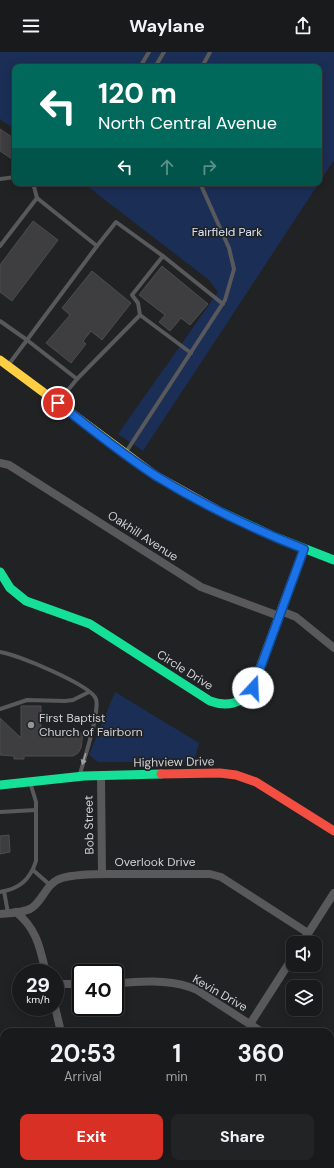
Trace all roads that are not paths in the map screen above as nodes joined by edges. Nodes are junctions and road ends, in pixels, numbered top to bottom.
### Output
1 (149, 52) edge
2 (164, 52) edge
3 (210, 52) edge
4 (142, 64) edge
5 (158, 64) edge
6 (204, 64) edge
7 (12, 177) edge
8 (0, 179) edge
9 (34, 186) edge
10 (201, 186) edge
11 (37, 198) junction
12 (0, 246) edge
13 (97, 246) junction
14 (163, 256) junction
15 (223, 304) junction
16 (140, 314) junction
17 (0, 321) edge
18 (27, 340) junction
19 (191, 353) junction
20 (4, 363) edge
21 (77, 379) junction
22 (58, 403) junction
23 (125, 454) junction
24 (0, 463) edge
25 (304, 549) junction
26 (334, 560) edge
27 (0, 572) edge
28 (280, 614) junction
29 (334, 648) edge
30 (0, 652) edge
31 (89, 692) junction
32 (0, 709) edge
33 (101, 776) junction
34 (79, 777) junction
35 (30, 782) junction
36 (0, 785) edge
37 (36, 810) junction
38 (0, 812) edge
39 (334, 831) edge
40 (33, 870) junction
41 (102, 874) junction
42 (50, 885) junction
43 (2, 892) edge
44 (334, 893) edge
45 (8, 913) edge
46 (308, 933) junction
47 (306, 936) edge
48 (44, 964) edge
49 (286, 968) edge
50 (124, 983) edge
51 (57, 1016) edge
52 (250, 1024) junction
53 (60, 1028) edge
54 (256, 1028) edge

1 - 4 lane
2 - 5 lane
3 - 6 lane
7 - 8 lane
9 - 11 lane
10 - 15 lane
11 - 12 lane
11 - 13 lane
13 - 14 lane
13 - 18 lane
14 - 15 lane
14 - 16 lane
15 - 19 lane
16 - 19 lane
16 - 21 lane
17 - 18 lane
18 - 20 lane
18 - 21 lane
19 - 23 lane
20 - 22 street
21 - 22 lane
22 - 23 street
23 - 25 street
24 - 28 street, Oakhill Avenue
25 - 26 street
25 - 28 street, Circle Drive
27 - 28 street, Circle Drive
28 - 29 street, Oakhill Avenue
30 - 31 lane
31 - 32 lane
31 -> 34 lane
33 - 34 street, Highview Drive
33 - 39 street, Highview Drive
33 - 41 street, Bob Street
34 - 35 street, Highview Drive
35 - 36 street, Highview Drive
35 - 37 lane
37 - 38 lane
37 - 40 lane
40 - 42 lane
40 - 43 lane
41 - 42 street, Overlook Drive
41 - 46 street, Overlook Drive
42 - 45 street, Overlook Drive
43 - 45 lane
44 - 46 street
45 - 48 street
46 - 47 street
49 - 52 street
50 - 52 street, Kevin Drive
51 - 53 street
52 - 54 street, Kevin Drive

